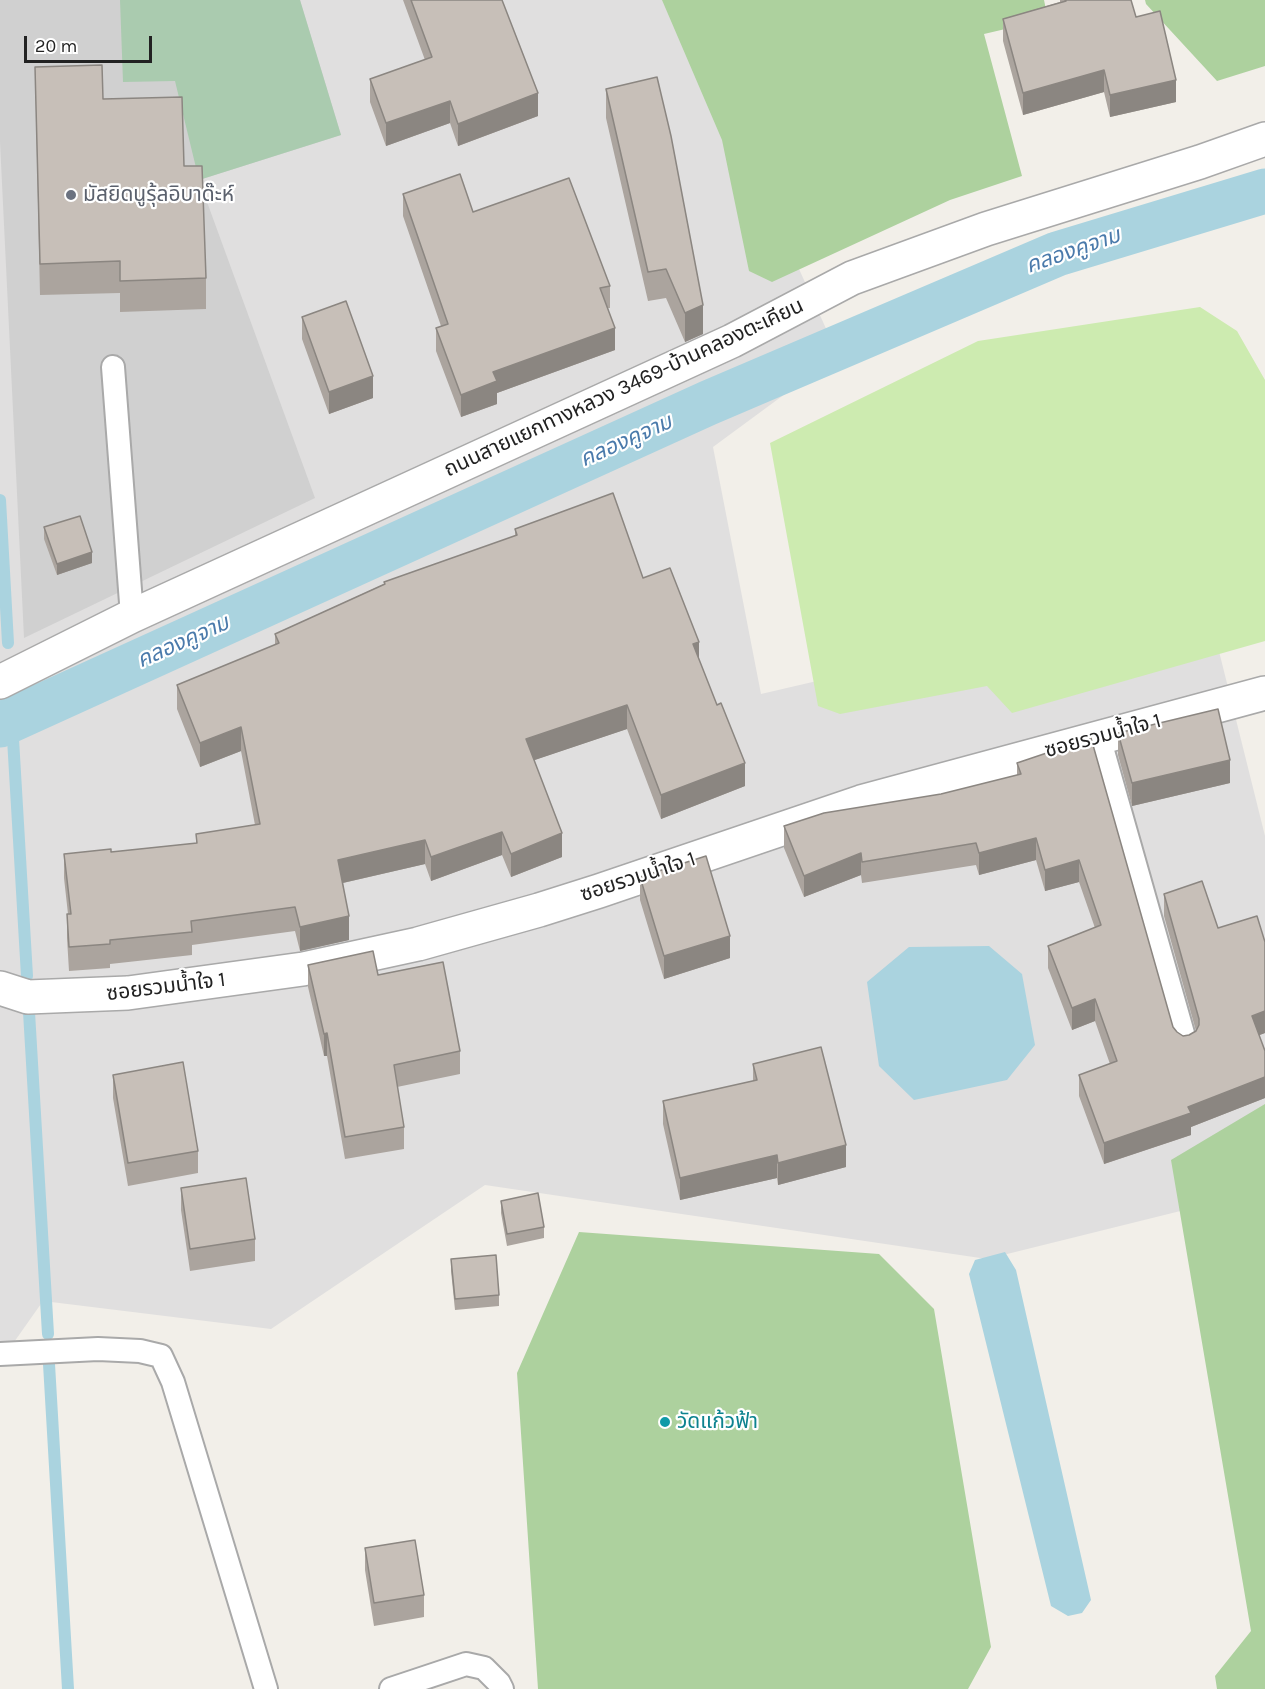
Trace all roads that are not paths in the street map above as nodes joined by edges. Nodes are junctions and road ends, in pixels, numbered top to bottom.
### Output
1 (1265, 139) edge
2 (113, 367) dead end
3 (132, 616) junction
4 (0, 682) edge
5 (1265, 693) edge
6 (1099, 737) junction
7 (0, 988) edge
8 (1186, 1044) edge
9 (0, 1354) edge
10 (266, 1689) edge
11 (391, 1689) edge
12 (502, 1689) edge

1 - 3 street, ถนนสายแยกทางหลวง 3469-บ้านคลองตะเคียน
2 - 3 lane
3 - 4 street, ถนนสายแยกทางหลวง 3469-บ้านคลองตะเคียน
5 - 6 street, ซอยรวมน้ำใจ 1
6 - 7 street, ซอยรวมน้ำใจ 1
6 - 8 lane
9 - 10 lane
11 - 12 lane

